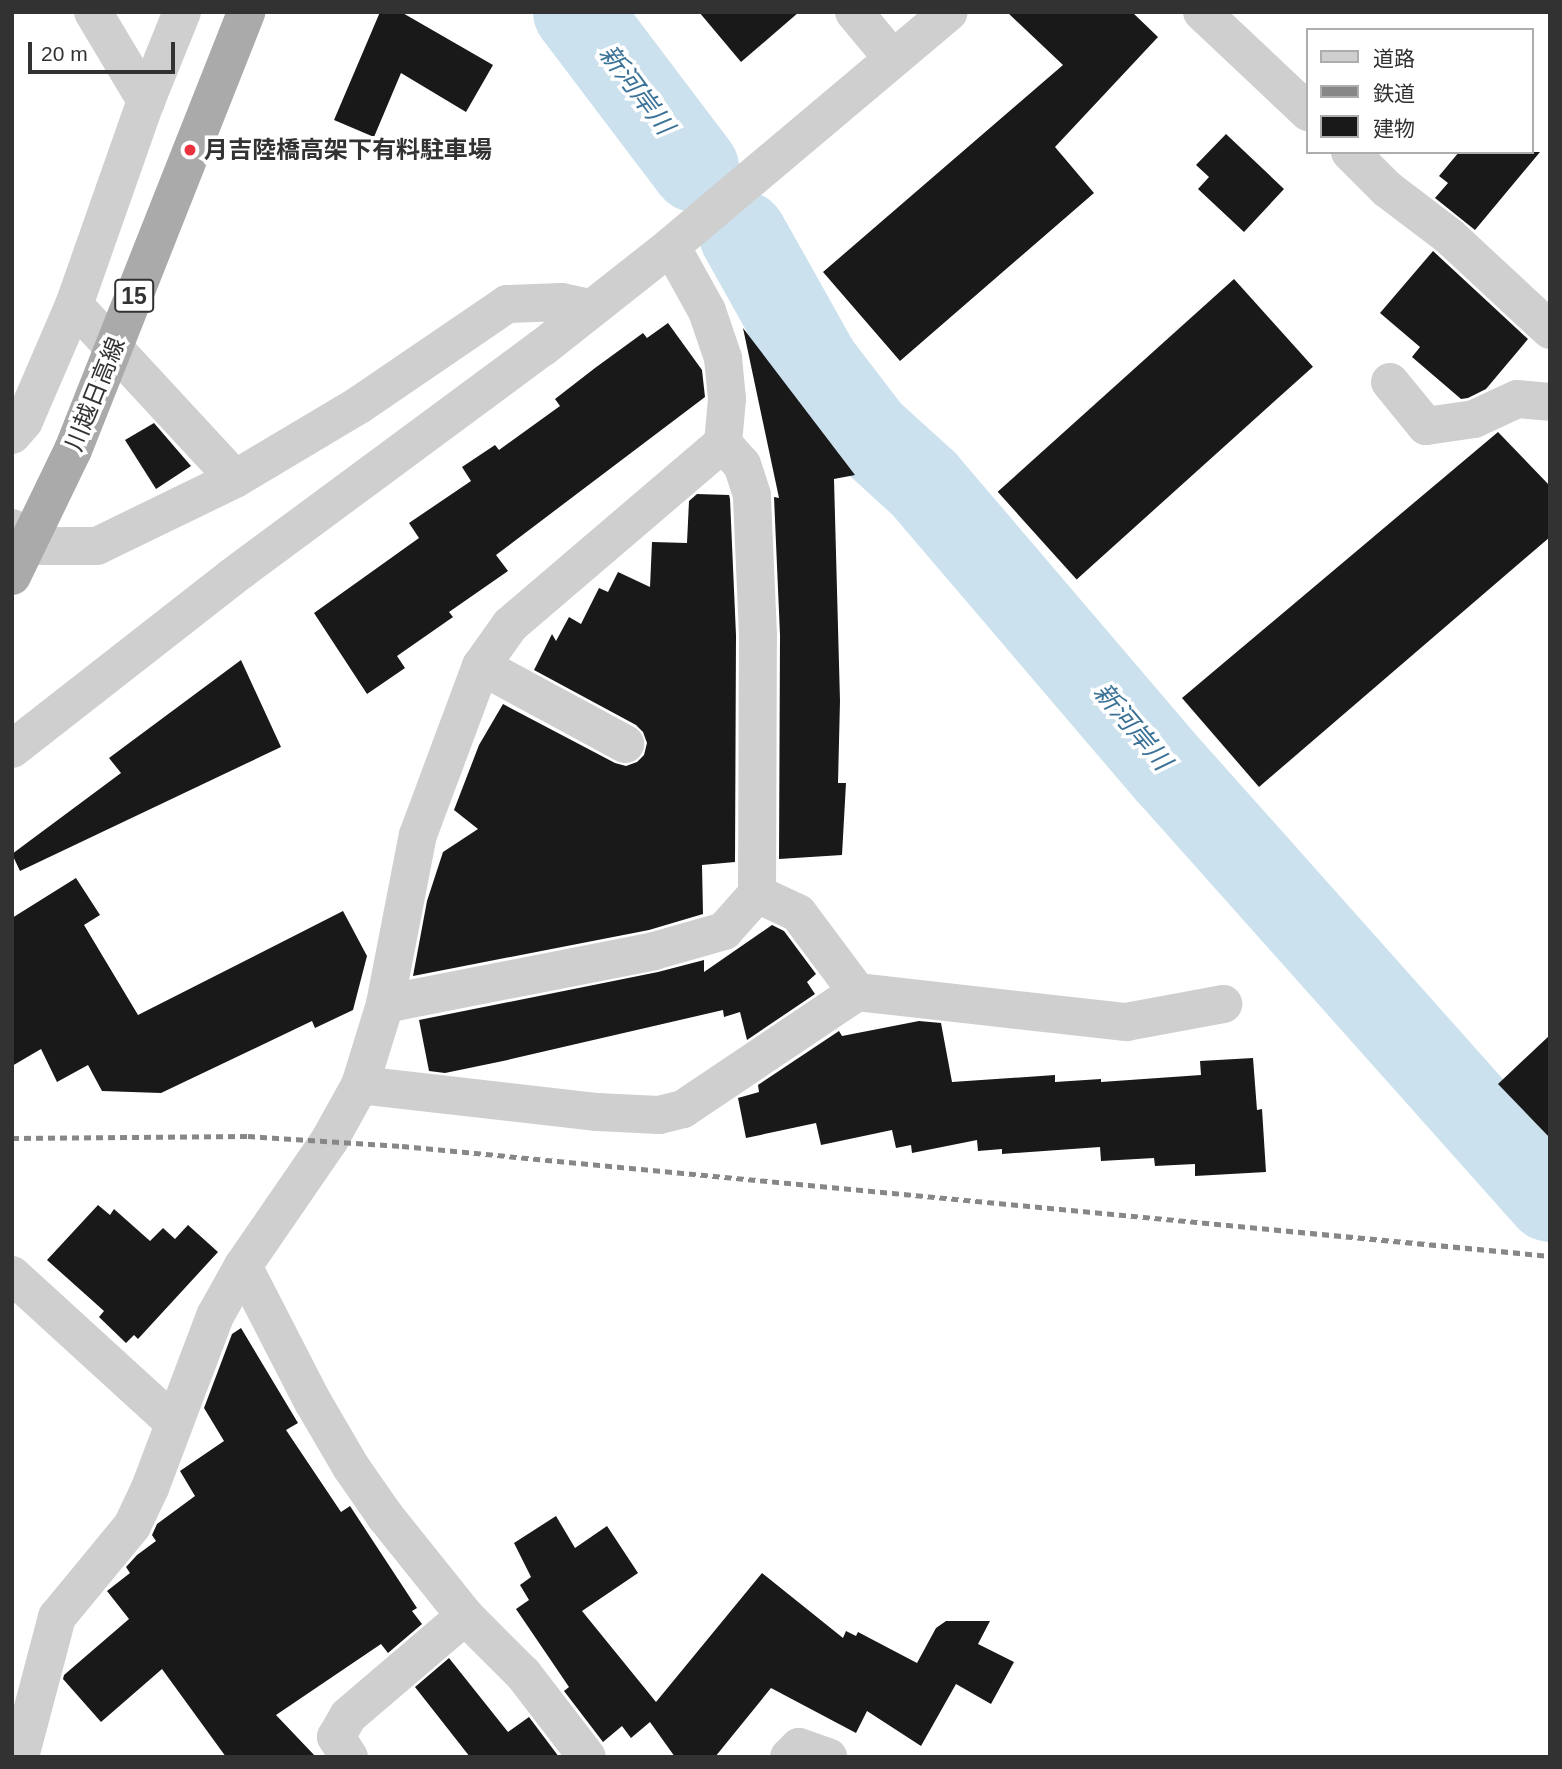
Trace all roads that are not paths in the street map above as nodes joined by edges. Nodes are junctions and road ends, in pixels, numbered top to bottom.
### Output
1 (93, 12) edge
2 (182, 12) edge
3 (246, 12) edge
4 (854, 12) edge
5 (949, 12) edge
6 (1202, 12) edge
7 (893, 59) junction
8 (146, 101) junction
9 (1306, 110) edge
10 (1352, 154) edge
11 (671, 246) junction
12 (74, 305) junction
13 (591, 307) junction
14 (1550, 330) edge
15 (1390, 382) dead end
16 (1550, 402) edge
17 (12, 435) edge
18 (723, 443) junction
19 (234, 479) junction
20 (12, 528) edge
21 (12, 576) edge
22 (481, 666) junction
23 (625, 744) dead end
24 (12, 749) edge
25 (757, 894) junction
26 (857, 992) junction
27 (385, 1004) junction
28 (1223, 1004) dead end
29 (360, 1085) junction
30 (243, 1266) junction
31 (12, 1275) edge
32 (173, 1422) junction
33 (465, 1616) junction
34 (19, 1740) edge
35 (349, 1757) edge
36 (587, 1757) edge
37 (789, 1757) edge
38 (828, 1757) edge

1 - 8 street
2 - 8 street
3 - 21 main road, 川越日高線 / 15, bridge
4 - 7 street
5 - 7 street
6 - 9 street
7 - 11 street
8 - 12 street
10 - 14 street
11 - 13 street
11 - 18 street
12 - 17 street
12 - 19 street
13 - 19 street
13 - 24 street
15 - 16 street
18 - 22 street
18 - 25 street
19 - 20 street
22 - 23 street
22 - 27 street
25 - 26 street
25 - 27 street
26 - 28 street
26 - 29 street
27 - 29 street
29 - 30 street
30 - 32 street
30 - 33 street
31 - 32 street
32 - 34 street
33 - 35 street
33 - 36 street
37 - 38 street

